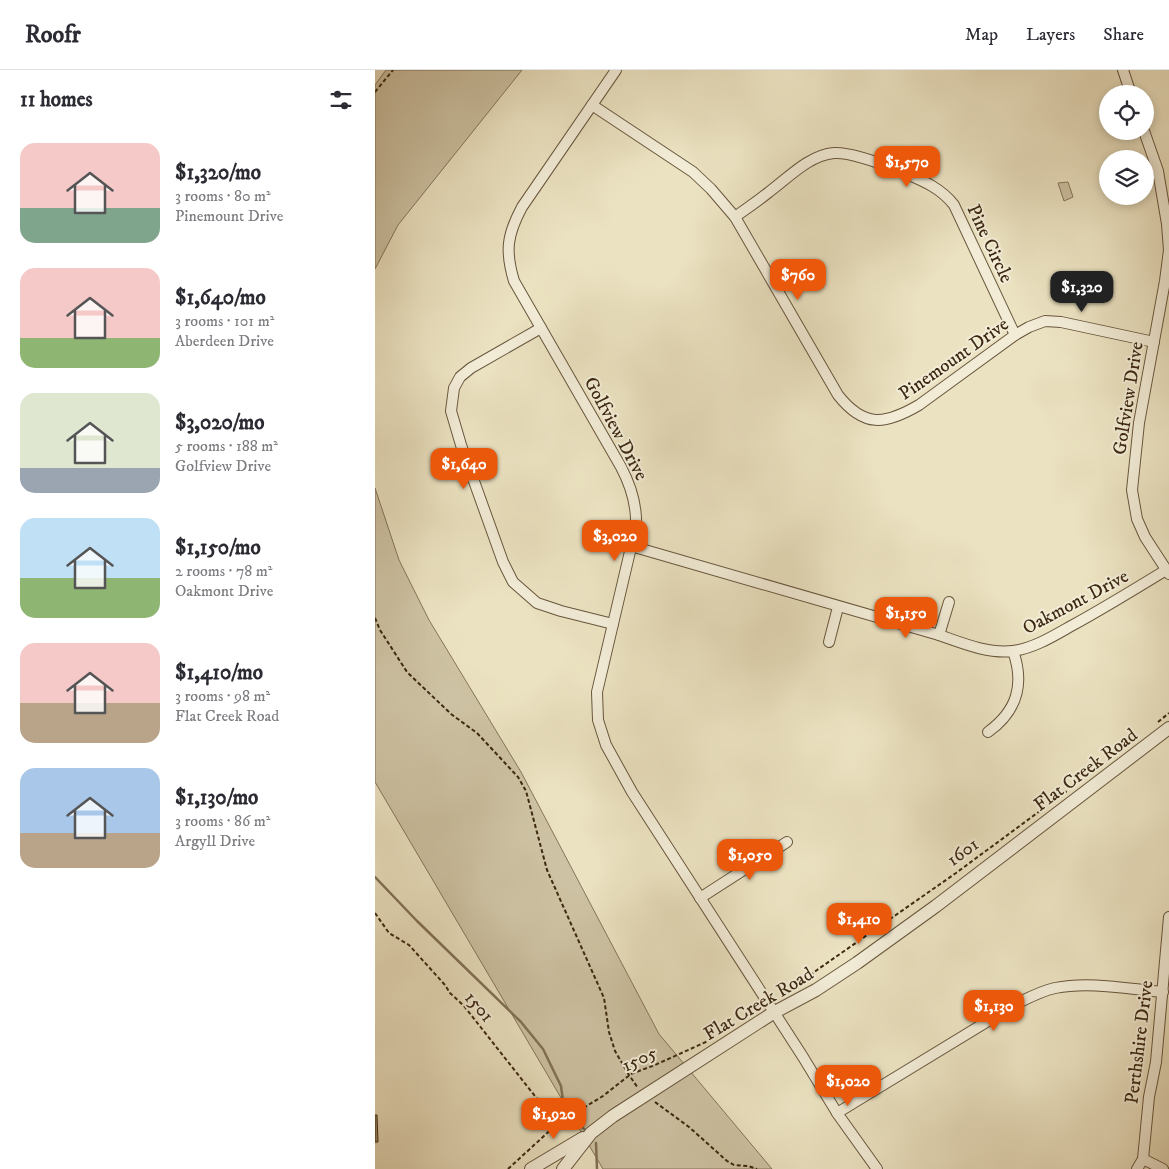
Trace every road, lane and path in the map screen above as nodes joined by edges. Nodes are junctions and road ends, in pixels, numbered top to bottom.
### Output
1 (393, 70) edge
2 (616, 70) edge
3 (1123, 70) edge
4 (1128, 85) edge
5 (375, 92) edge
6 (592, 105) junction
7 (1147, 140) edge
8 (735, 217) junction
9 (541, 328) junction
10 (1015, 335) junction
11 (1154, 342) junction
12 (631, 546) junction
13 (1167, 572) edge
14 (949, 602) dead end
15 (838, 607) junction
16 (375, 618) edge
17 (613, 624) junction
18 (939, 634) junction
19 (829, 642) dead end
20 (1013, 651) junction
21 (1169, 713) edge
22 (1151, 727) dead end
23 (1169, 728) edge
24 (988, 732) dead end
25 (1069, 790) dead end
26 (787, 842) dead end
27 (700, 898) junction
28 (375, 913) edge
29 (1169, 917) edge
30 (790, 992) dead end
31 (1163, 992) junction
32 (773, 1013) junction
33 (715, 1038) dead end
34 (629, 1075) junction
35 (647, 1095) junction
36 (837, 1114) junction
37 (557, 1124) junction
38 (591, 1133) junction
39 (1143, 1159) junction
40 (508, 1169) edge
41 (531, 1169) edge
42 (563, 1169) edge
43 (757, 1169) edge
44 (877, 1169) edge
45 (1137, 1169) edge
46 (1163, 1169) edge

1 - 5 path
2 - 6 street, Golfview Drive
3 - 4 street
6 - 8 street, Pinemount Drive
6 - 9 street, Golfview Drive
7 - 11 street, Golfview Drive
8 - 10 street, Pine Circle
8 - 10 street, Pinemount Drive
9 - 12 street, Golfview Drive
9 - 17 street
10 - 11 street, Pinemount Drive
11 - 13 street, Golfview Drive
12 - 15 street, Oakmont Drive
12 - 17 street, Golfview Drive
13 - 20 street, Oakmont Drive
14 - 18 street
15 - 18 street, Oakmont Drive
15 - 19 street
16 - 34 path
17 - 27 street, Golfview Drive
18 - 20 street, Oakmont Drive
20 - 24 street
21 - 22 path
23 - 32 street, Flat Creek Road
25 - 30 path, 1601
26 - 27 street
27 - 32 street, Golfview Drive
28 - 37 path, 1501
29 - 31 street, Perthshire Drive
31 - 36 street
31 - 39 street, Perthshire Drive
32 - 35 street, Flat Creek Road
32 - 36 street, Golfview Drive
33 - 34 path, 1505
34 - 35 path
34 - 37 path, 1505
35 - 38 street, Flat Creek Road
35 - 43 path
36 - 44 street
37 - 40 path, 1505
38 - 41 street
38 - 42 street, Flat Creek Road
39 - 45 street, Perthshire Drive
39 - 46 street

